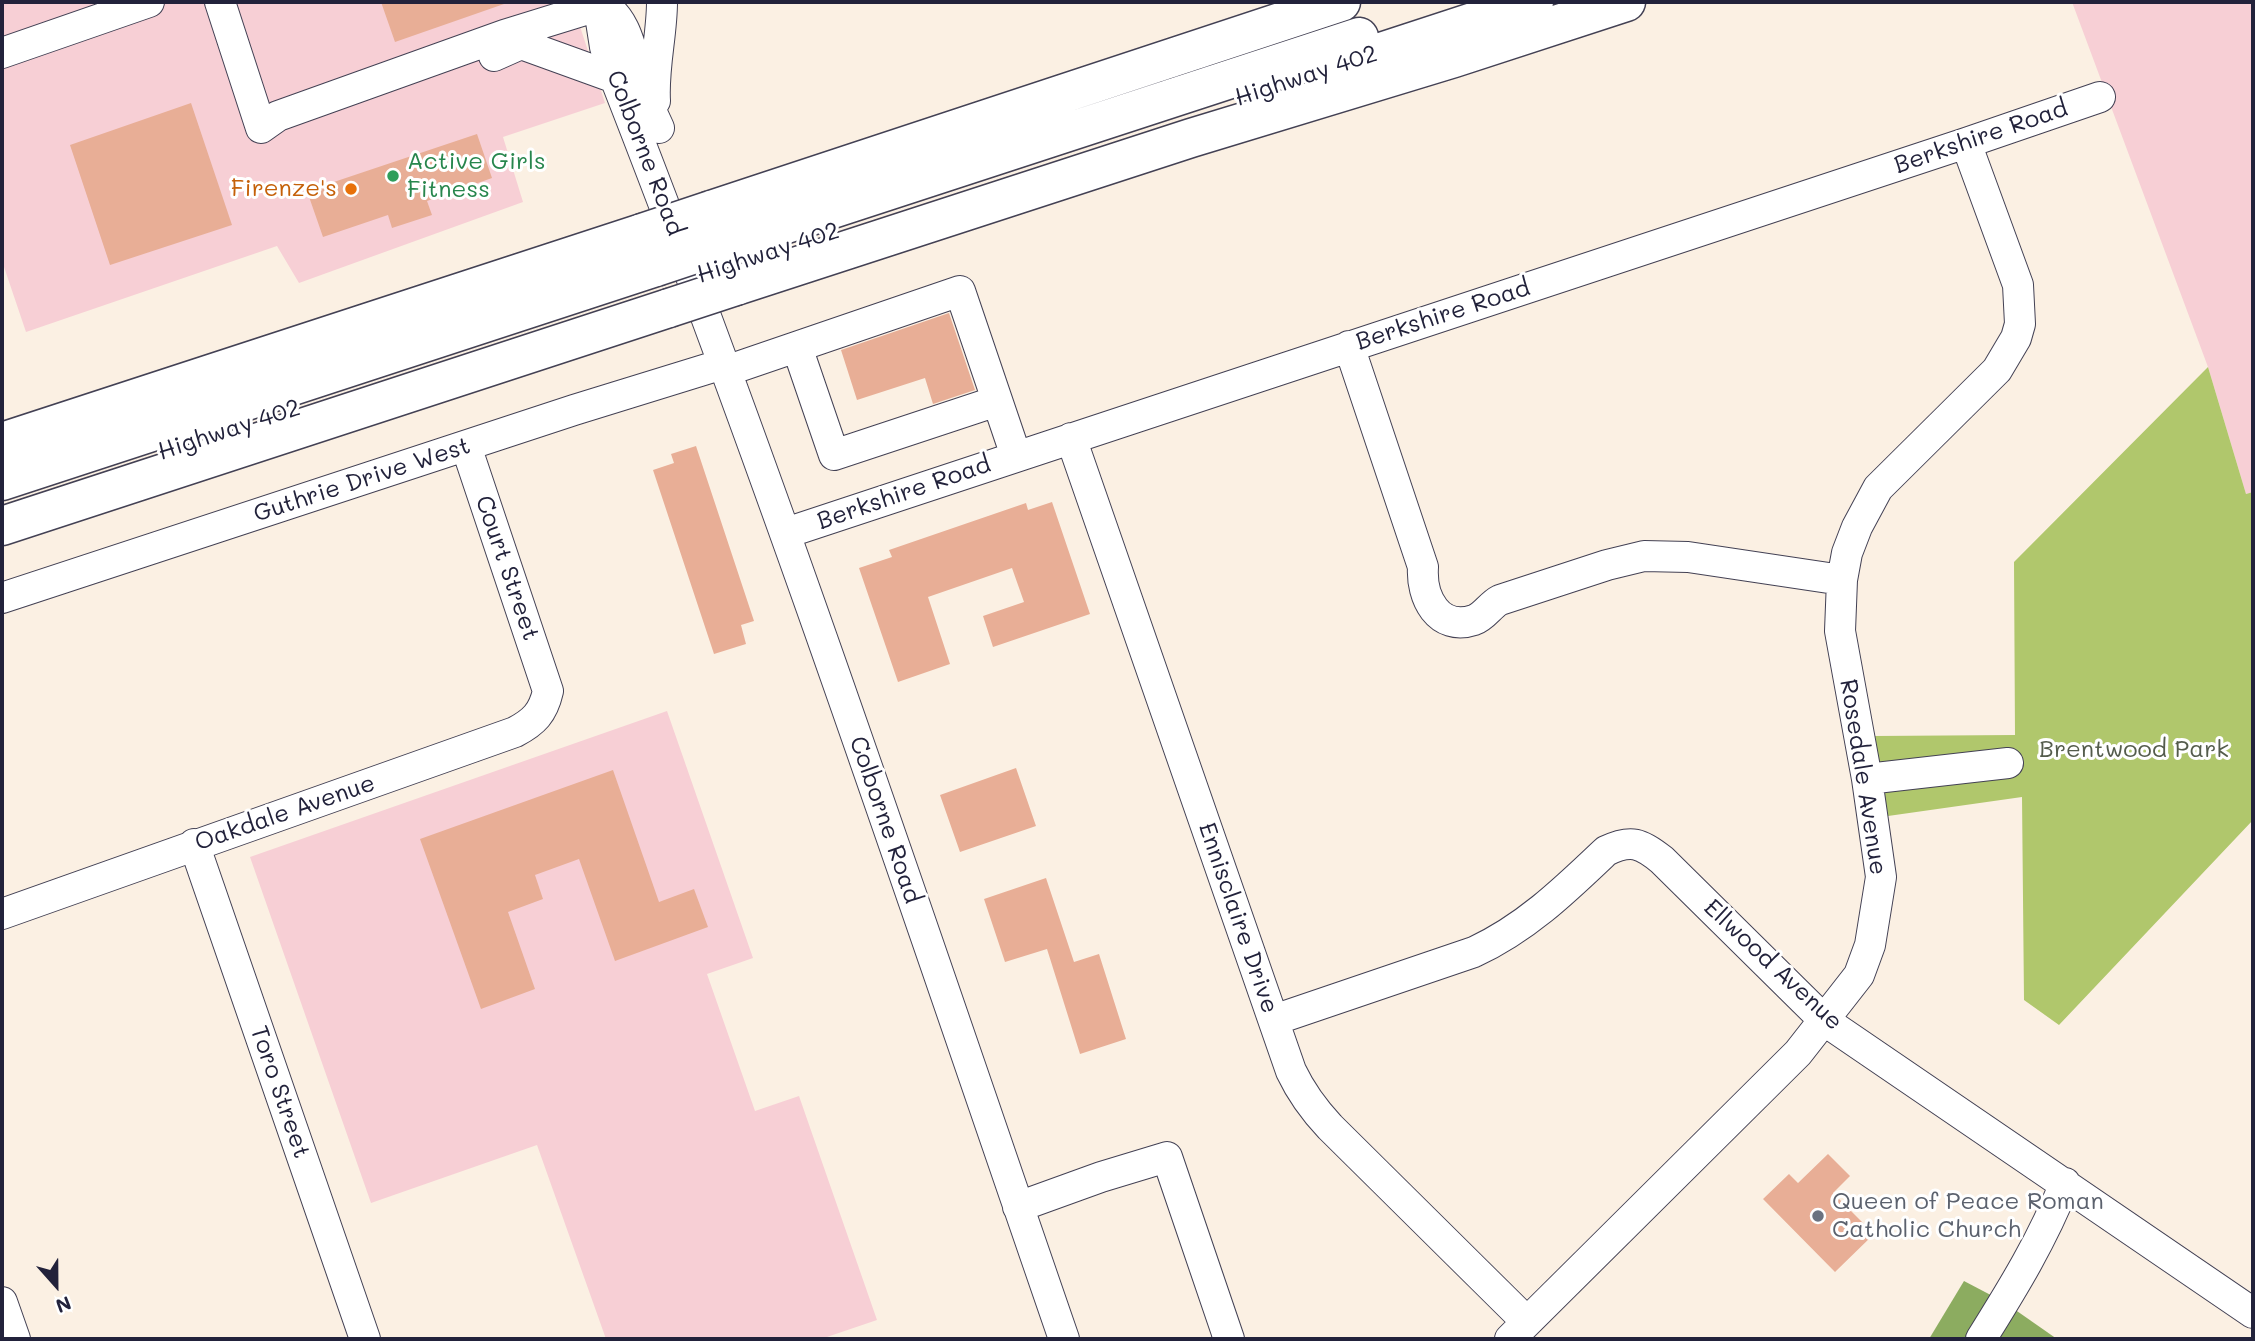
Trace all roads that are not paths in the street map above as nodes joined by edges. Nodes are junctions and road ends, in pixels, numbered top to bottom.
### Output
1 (149, 2) edge
2 (220, 2) edge
3 (1342, 2) edge
4 (1466, 2) edge
5 (1534, 2) edge
6 (1626, 2) edge
7 (598, 4) edge
8 (663, 9) edge
9 (2, 53) edge
10 (615, 78) junction
11 (2100, 97) dead end
12 (278, 116) junction
13 (659, 128) junction
14 (1966, 143) junction
15 (689, 274) junction
16 (1349, 346) junction
17 (797, 347) junction
18 (725, 367) junction
19 (997, 401) junction
20 (1071, 438) junction
21 (2, 442) edge
22 (466, 446) junction
23 (1016, 456) junction
24 (2, 481) edge
25 (2, 504) edge
26 (2, 526) edge
27 (786, 533) junction
28 (1842, 580) junction
29 (2, 598) edge
30 (548, 691) joint
31 (2008, 764) dead end
32 (1867, 779) junction
33 (194, 844) junction
34 (2, 914) edge
35 (1274, 1020) junction
36 (1825, 1021) junction
37 (2065, 1183) junction
38 (1018, 1206) junction
39 (2, 1302) edge
40 (2253, 1313) edge
41 (1518, 1331) edge
42 (15, 1339) edge
43 (365, 1339) edge
44 (1065, 1339) edge
45 (1227, 1339) edge
46 (1982, 1339) edge

1 - 9 street
2 - 12 street
3 - 15 highway, Highway 402, bridge
4 - 15 highway
5 - 15 highway, Highway 402
6 - 15 highway
7 - 10 street, Colborne Road
7 - 12 street
7 - 13 street
8 - 13 street, Colborne Road
10 - 12 street
10 - 15 street, Colborne Road
11 - 14 street, Berkshire Road
13 - 15 street, Colborne Road
14 - 16 street, Berkshire Road
14 - 28 street, Rosedale Avenue
15 - 18 street, Colborne Road
15 - 21 highway, Highway 402
15 - 24 highway
15 - 25 highway, Highway 402
15 - 26 highway
16 - 20 street, Berkshire Road
16 - 28 street
17 - 18 street, Guthrie Drive West
17 - 19 street
17 - 19 street, Guthrie Drive West
18 - 22 street, Guthrie Drive West
18 - 27 street, Colborne Road
19 - 23 street
20 - 23 street, Berkshire Road
20 - 35 street, Ennisclaire Drive
22 - 29 street, Guthrie Drive West
22 - 30 street, Court Street
23 - 27 street, Berkshire Road
27 - 38 street, Colborne Road
28 - 32 street, Rosedale Avenue
30 - 33 street, Oakdale Avenue
31 - 32 street
32 - 36 street, Rosedale Avenue
33 - 34 street, Oakdale Avenue
33 - 43 street, Toro Street
35 - 36 street, Ellwood Avenue
35 - 41 street, Ennisclaire Drive
36 - 37 street, Ellwood Avenue
36 - 41 street, Rosedale Avenue
37 - 40 street, Ellwood Avenue
37 - 46 street
38 - 44 street, Colborne Road
38 - 45 street
39 - 42 street

